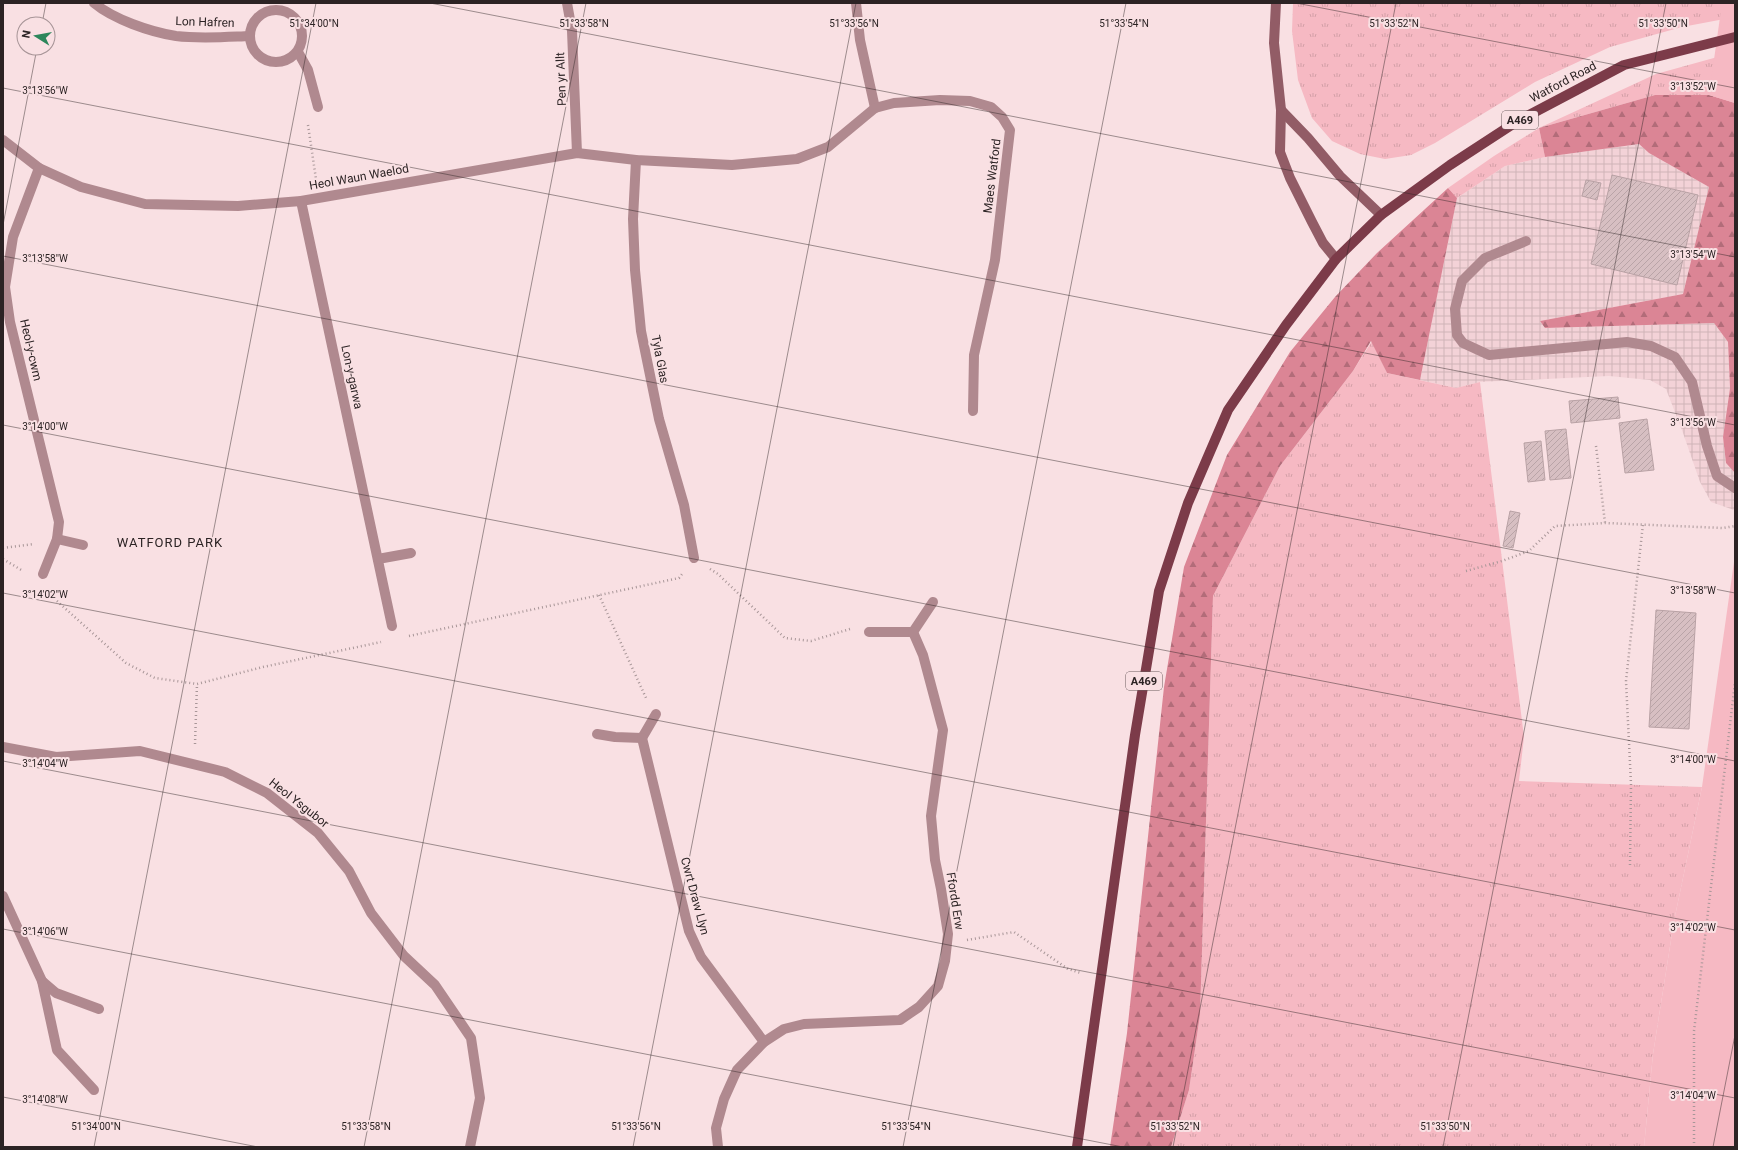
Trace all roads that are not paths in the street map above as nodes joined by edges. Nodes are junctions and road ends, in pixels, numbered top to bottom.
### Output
1 (94, 3) edge
2 (567, 3) edge
3 (856, 3) edge
4 (1276, 3) edge
5 (250, 36) junction
6 (1735, 37) edge
7 (298, 52) junction
8 (318, 107) road end
9 (875, 108) junction
10 (1281, 110) junction
11 (3, 140) edge
12 (577, 153) junction
13 (636, 160) junction
14 (732, 164) joint
15 (39, 168) junction
16 (301, 201) junction
17 (1381, 215) junction
18 (1526, 241) dead end
19 (1336, 259) junction
20 (973, 410) dead end
21 (1735, 488) edge
22 (55, 542) junction
23 (83, 545) dead end
24 (411, 553) dead end
25 (694, 558) road end
26 (378, 559) junction
27 (43, 574) dead end
28 (933, 602) dead end
29 (392, 626) dead end
30 (869, 632) road end
31 (913, 632) junction
32 (656, 714) road end
33 (596, 734) dead end
34 (642, 738) junction
35 (3, 747) edge
36 (3, 896) edge
37 (42, 981) junction
38 (99, 1009) dead end
39 (764, 1042) junction
40 (94, 1090) dead end
41 (470, 1147) edge
42 (718, 1147) edge
43 (1078, 1147) edge

1 - 5 street, Lon Hafren
2 - 12 street, Pen yr Allt
3 - 9 street
4 - 10 street
5 - 7 street, Lon Hafren
5 - 7 street, Lon Hafren
6 - 17 main road, Watford Road / A469
7 - 8 street
9 - 14 street, Maes Watford
9 - 20 street, Maes Watford
10 - 17 street
10 - 19 street
11 - 15 street, Heol Waun Waelod
12 - 13 street, Heol Waun Waelod
12 - 16 street, Heol Waun Waelod
13 - 14 street, Heol Waun Waelod
13 - 25 street, Tyla Glas
15 - 16 street, Heol Waun Waelod
15 - 22 street, Heol-y-cwm
16 - 26 street, Lon-y-garwa
17 - 19 main road, Watford Road / A469
18 - 21 street
19 - 43 main road, A469
22 - 23 street
22 - 27 street, Heol-y-cwm
24 - 26 street
26 - 29 street, Lon-y-garwa
28 - 31 street
30 - 31 street
31 - 39 street, Ffordd Erw
32 - 34 street
33 - 34 street
34 - 39 street, Cwrt Draw Llyn
35 - 41 street, Heol Ysgubor
36 - 37 street
37 - 38 street
37 - 40 street
39 - 42 street, Ffordd Erw

